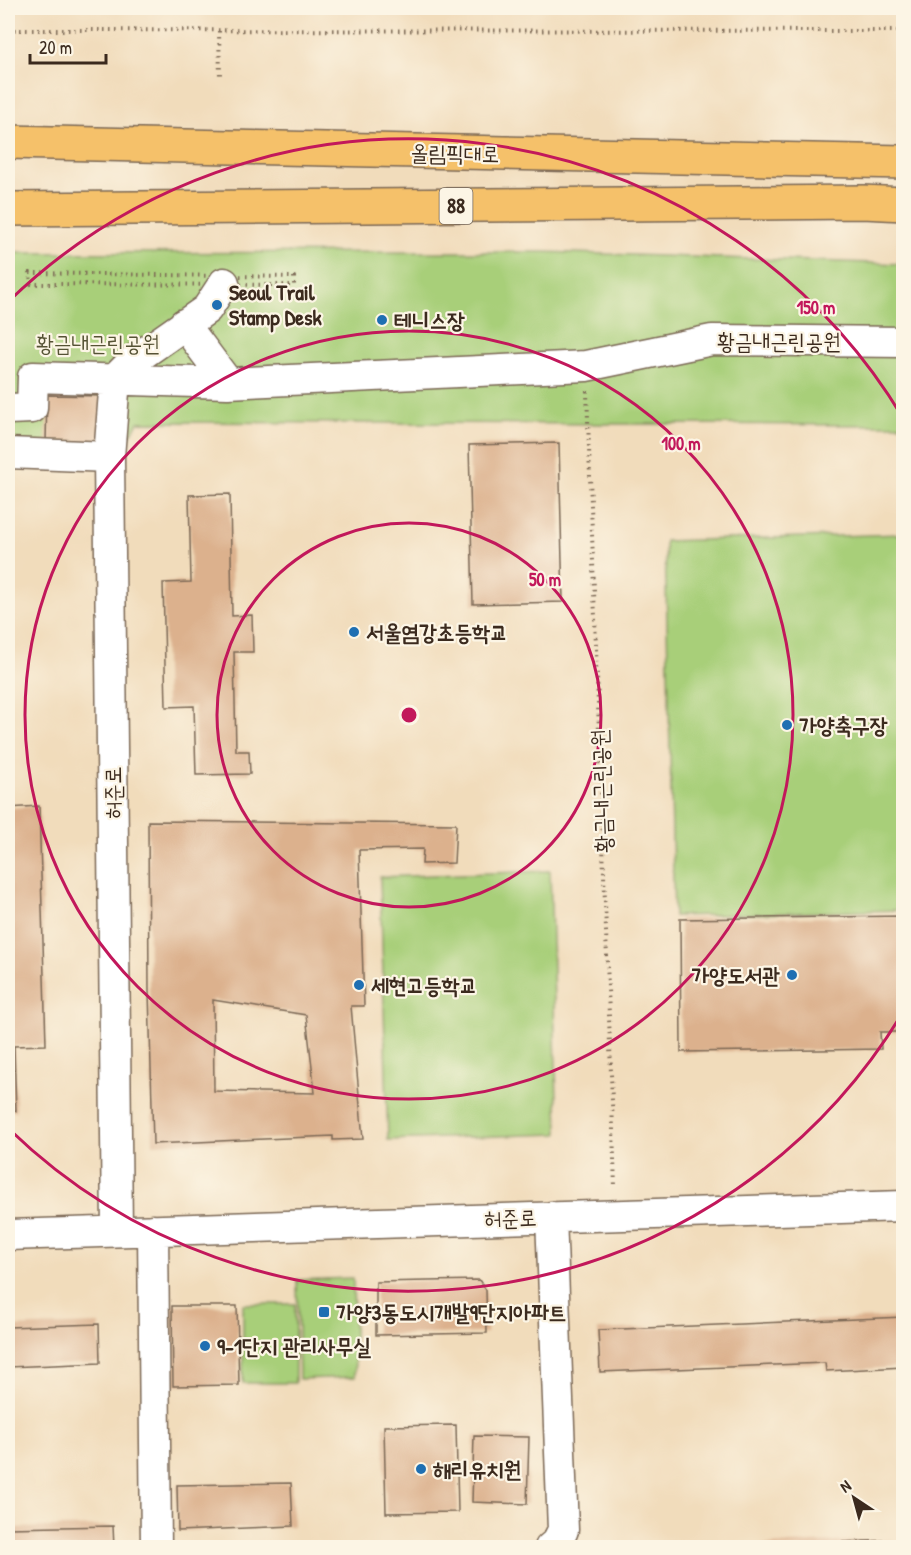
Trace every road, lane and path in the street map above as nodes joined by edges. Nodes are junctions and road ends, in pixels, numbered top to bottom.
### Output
1 (8, 30) edge
2 (219, 31) junction
3 (903, 31) edge
4 (220, 77) dead end
5 (8, 142) edge
6 (903, 162) edge
7 (864, 202) junction
8 (903, 204) edge
9 (8, 209) edge
10 (903, 209) edge
11 (223, 280) junction
12 (184, 324) junction
13 (903, 342) edge
14 (586, 366) junction
15 (20, 376) edge
16 (115, 379) junction
17 (228, 383) junction
18 (20, 409) edge
19 (20, 453) edge
20 (109, 457) junction
21 (903, 1206) edge
22 (616, 1215) junction
23 (551, 1217) junction
24 (153, 1230) junction
25 (117, 1231) junction
26 (8, 1235) edge
27 (156, 1548) edge
28 (550, 1548) edge

1 - 2 path
2 - 3 path
2 - 4 path
5 - 6 highway, 올림픽대로
7 - 8 highway, 88
7 - 9 highway, 88
7 - 10 highway
11 - 11 path
11 - 11 path
11 - 12 street
12 - 16 street
12 - 17 street
13 - 14 street, 황금내근린공원
14 - 17 street, 황금내근린공원
14 - 22 path, 황금내근린공원
15 - 16 street, 황금내근린공원
15 - 18 street, 황금내근린공원
16 - 17 street, 황금내근린공원
16 - 20 street
18 - 19 street, 황금내근린공원
19 - 20 street
20 - 25 street, 허준로
21 - 22 street, 허준로
22 - 23 street, 허준로
23 - 24 street, 허준로
23 - 28 street
24 - 25 street, 허준로
24 - 27 street
25 - 26 street, 허준로

